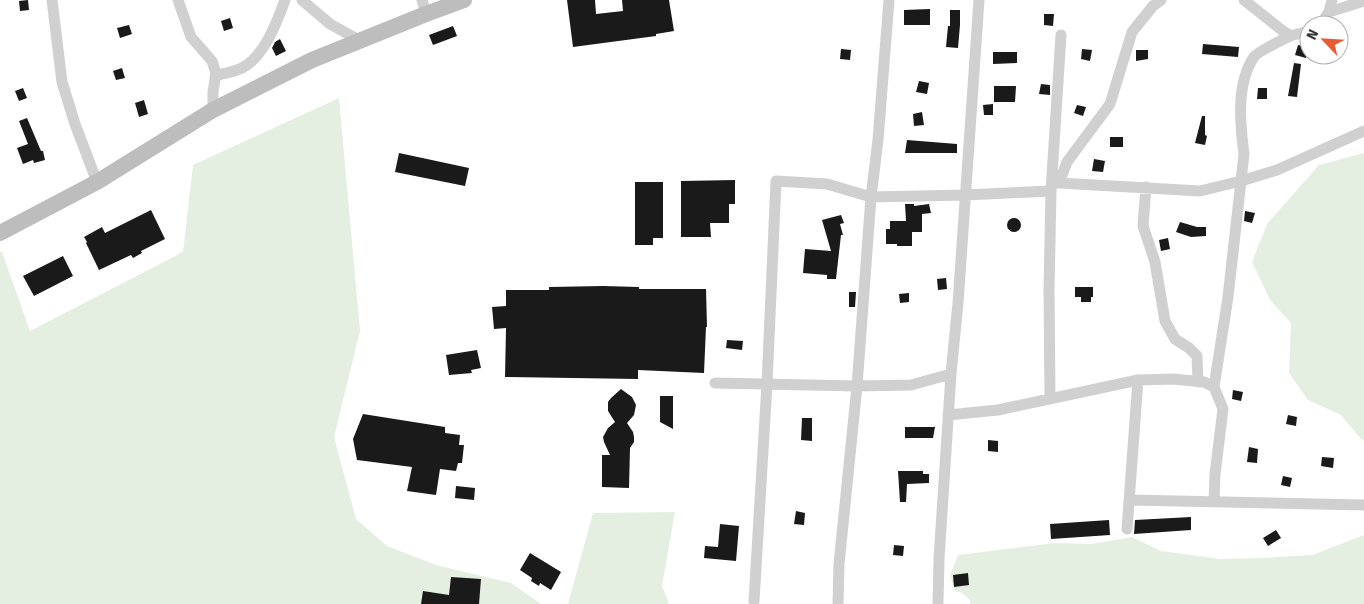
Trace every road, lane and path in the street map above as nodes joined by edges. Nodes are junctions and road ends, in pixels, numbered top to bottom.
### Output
1 (52, 0) edge
2 (178, 0) edge
3 (285, 0) edge
4 (302, 0) edge
5 (464, 0) edge
6 (889, 0) edge
7 (978, 0) edge
8 (1161, 0) edge
9 (1244, 0) edge
10 (1364, 1) edge
11 (1330, 6) edge
12 (424, 7) edge
13 (1299, 34) edge
14 (1061, 35) dead end
15 (1291, 36) junction
16 (359, 40) junction
17 (215, 76) junction
18 (213, 110) junction
19 (1364, 132) edge
20 (1241, 181) junction
21 (97, 182) junction
22 (1146, 187) junction
23 (1051, 191) junction
24 (965, 195) junction
25 (872, 197) junction
26 (0, 233) edge
27 (951, 374) junction
28 (1138, 380) junction
29 (1198, 382) junction
30 (715, 383) dead end
31 (767, 384) junction
32 (857, 386) junction
33 (1214, 387) junction
34 (1050, 399) junction
35 (948, 415) junction
36 (1129, 500) junction
37 (1214, 502) junction
38 (1364, 505) edge
39 (1127, 529) dead end
40 (754, 601) dead end
41 (838, 604) edge
42 (938, 604) edge

1 - 21 street
2 - 17 street
3 - 17 street
4 - 16 street
5 - 12 street
6 - 25 street
7 - 24 street
8 - 22 street
9 - 15 street
10 - 11 street
12 - 16 street
13 - 15 street
14 - 23 street
15 - 20 street
16 - 18 street
17 - 18 street
18 - 21 street
19 - 20 street
20 - 22 street
20 - 33 street
21 - 26 street
22 - 29 street
23 - 24 street
23 - 34 street
24 - 25 street
24 - 27 street
25 - 31 street
25 - 32 street
27 - 32 street
27 - 35 street
28 - 29 street
28 - 34 street
28 - 36 street
29 - 33 street
30 - 31 street
31 - 32 street
31 - 40 street
32 - 41 street
33 - 37 street
34 - 35 street
35 - 42 street
36 - 37 street
36 - 39 street
37 - 38 street

